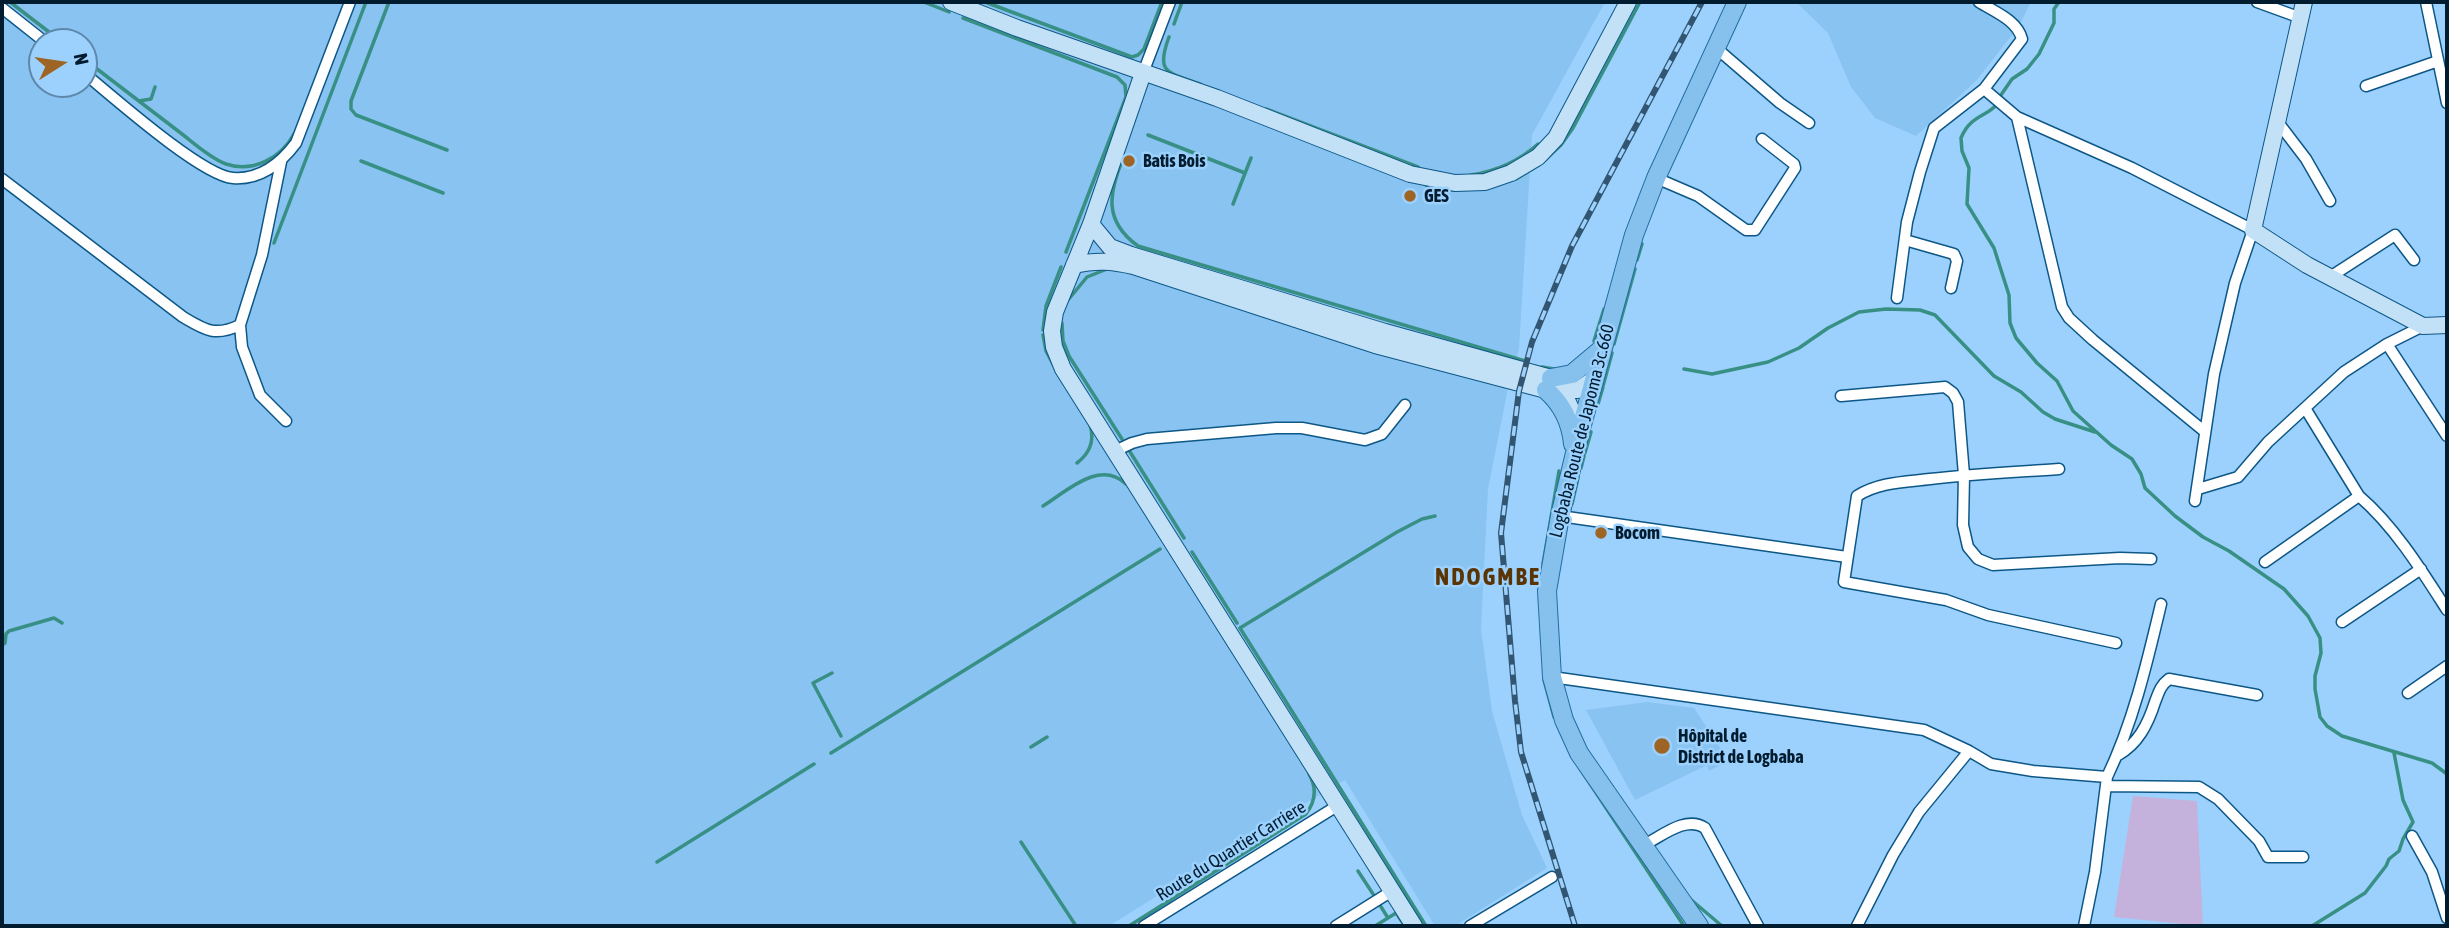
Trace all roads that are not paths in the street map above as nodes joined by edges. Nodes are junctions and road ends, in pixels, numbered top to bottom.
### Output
1 (350, 2) edge
2 (951, 2) edge
3 (1170, 2) edge
4 (1628, 2) edge
5 (1737, 2) edge
6 (1979, 2) edge
7 (2257, 2) edge
8 (2426, 2) edge
9 (2, 8) edge
10 (2302, 10) edge
11 (28, 29) edge
12 (1715, 47) junction
13 (2438, 61) junction
14 (1143, 73) junction
15 (98, 84) edge
16 (2366, 86) dead end
17 (1984, 89) junction
18 (2447, 103) edge
19 (2017, 117) junction
20 (2277, 121) junction
21 (1809, 123) dead end
22 (1762, 139) dead end
23 (281, 162) junction
24 (1656, 177) junction
25 (2, 179) edge
26 (2330, 201) dead end
27 (1091, 224) junction
28 (2253, 230) junction
29 (1905, 240) junction
30 (2414, 260) dead end
31 (1074, 265) junction
32 (2330, 277) junction
33 (1951, 288) dead end
34 (1897, 298) dead end
35 (240, 325) junction
36 (2447, 325) edge
37 (2423, 326) junction
38 (2388, 344) junction
39 (1603, 348) junction
40 (1594, 379) junction
41 (1553, 386) junction
42 (1841, 396) dead end
43 (1405, 405) dead end
44 (2305, 408) junction
45 (286, 421) dead end
46 (2204, 431) junction
47 (1580, 432) junction
48 (2447, 436) edge
49 (1115, 451) junction
50 (1574, 458) junction
51 (2060, 469) dead end
52 (1965, 475) junction
53 (2198, 489) junction
54 (2359, 496) junction
55 (2195, 501) dead end
56 (1560, 516) junction
57 (1847, 557) junction
58 (2151, 559) dead end
59 (2265, 562) dead end
60 (2421, 569) junction
61 (2161, 604) dead end
62 (2447, 610) edge
63 (2342, 622) dead end
64 (2116, 643) dead end
65 (2447, 666) edge
66 (1552, 677) junction
67 (2408, 693) dead end
68 (2257, 695) dead end
69 (1969, 751) junction
70 (2118, 755) junction
71 (2106, 781) junction
72 (1337, 806) junction
73 (2412, 836) dead end
74 (1644, 845) junction
75 (2303, 857) dead end
76 (1552, 877) dead end
77 (1392, 891) junction
78 (2447, 918) edge
79 (1700, 924) edge
80 (1144, 926) edge
81 (1336, 926) edge
82 (1414, 926) edge
83 (1470, 926) edge
84 (1758, 926) edge
85 (1857, 926) edge
86 (2084, 926) edge

1 - 23 street
2 - 14 street
3 - 14 street
4 - 14 street
5 - 12 main road, Logbaba Route de Japoma 3c.660
6 - 17 street
7 - 10 street
8 - 13 street
9 - 11 street
10 - 20 street
12 - 21 street
12 - 24 main road, Logbaba Route de Japoma 3c.660
13 - 16 street
13 - 18 street
14 - 27 street
15 - 23 street
17 - 19 street
17 - 29 street
19 - 28 street
19 - 46 street
20 - 26 street
20 - 28 street
22 - 24 street
23 - 35 street
24 - 39 main road, Logbaba Route de Japoma 3c.660
25 - 35 street
27 - 31 street
27 - 41 street
28 - 32 street
28 - 46 street
29 - 33 street
29 - 34 street
30 - 32 street
31 - 41 street
31 - 49 street
32 - 37 street
35 - 45 street
36 - 37 street
37 - 38 street
38 - 44 street
38 - 48 street
39 - 40 main road, Logbaba Route de Japoma 3c.660
39 - 41 main road
40 - 41 street
40 - 47 main road, Logbaba Route de Japoma 3c.660
41 - 47 street
41 - 50 main road
42 - 52 street
43 - 49 street
44 - 53 street
44 - 54 street
46 - 53 street
47 - 50 main road, Logbaba Route de Japoma 3c.660
49 - 72 street
50 - 56 main road, Logbaba Route de Japoma 3c.660
51 - 52 street
52 - 57 street
52 - 58 street
53 - 55 street
54 - 59 street
54 - 60 street
56 - 57 street
56 - 66 main road, Logbaba Route de Japoma 3c.660
57 - 64 street
60 - 62 street
60 - 63 street
61 - 70 street
65 - 67 street
66 - 69 street
66 - 74 main road, Logbaba Route de Japoma 3c.660
68 - 70 street
69 - 71 street
69 - 85 street
70 - 71 street
71 - 75 street
71 - 86 street
72 - 77 street
72 - 80 street, Route du Quartier Carriere
73 - 78 street
74 - 79 main road, Logbaba Route de Japoma 3c.660
74 - 84 street
76 - 83 street
77 - 81 street
77 - 82 street

